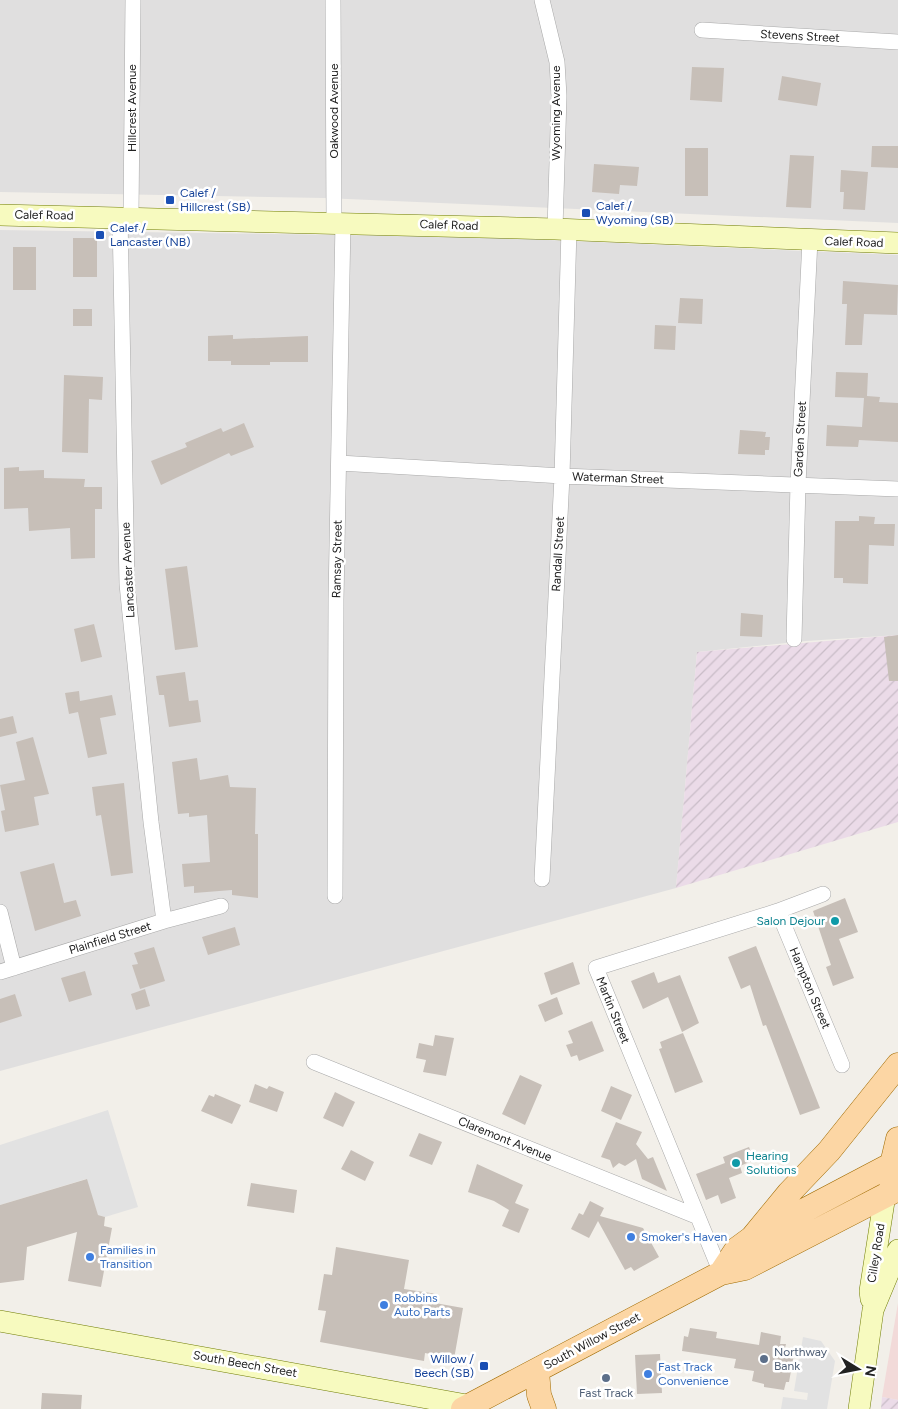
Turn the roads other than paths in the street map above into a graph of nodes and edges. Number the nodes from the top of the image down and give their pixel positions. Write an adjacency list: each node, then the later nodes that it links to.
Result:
1 (133, 0): 7 (street, Hillcrest Avenue)
2 (333, 0): 8 (street, Oakwood Avenue)
3 (542, 0): 9 (street, Wyoming Avenue)
4 (702, 30): 5 (street, Stevens Street)
5 (898, 42)
6 (0, 215): 7 (main road, Calef Road)
7 (126, 216): 8 (main road, Calef Road); 23 (street, Lancaster Avenue)
8 (338, 222): 9 (main road, Calef Road); 12 (street, Ramsay Street)
9 (562, 229): 10 (main road, Calef Road); 13 (street, Randall Street)
10 (810, 240): 11 (main road, Calef Road); 14 (street, Garden Street)
11 (898, 243)
12 (339, 462): 13 (street, Waterman Street); 19 (street, Ramsay Street)
13 (562, 476): 14 (street, Waterman Street); 17 (street, Randall Street)
14 (798, 484): 15 (street, Waterman Street); 16 (street, Garden Street)
15 (898, 488)
16 (794, 639)
17 (542, 879)
18 (823, 894): 21 (street, Martin Street)
19 (335, 896)
20 (221, 906): 23 (street, Plainfield Street)
21 (778, 911): 26 (street, Hampton Street); 31 (street, Martin Street)
22 (0, 912): 24 (street)
23 (164, 921): 24 (street, Plainfield Street)
24 (7, 970)
25 (314, 1062): 31 (street, Claremont Avenue)
26 (842, 1065)
27 (898, 1065): 32 (main road)
28 (898, 1139): 29 (main road)
29 (895, 1162): 30 (main road); 32 (main road, South Willow Street)
30 (891, 1192): 34 (main road, South Willow Street); 35 (main road, Cilley Road)
31 (696, 1216): 34 (street, Martin Street)
32 (752, 1238): 34 (main road, South Willow Street)
33 (898, 1250): 35 (main road, Cilley Road)
34 (721, 1273): 37 (main road, South Willow Street)
35 (873, 1310): 40 (main road, Cilley Road)
36 (0, 1321): 38 (main road, South Beech Street)
37 (537, 1371): 38 (main road, South Willow Street); 39 (main road)
38 (475, 1408)
39 (544, 1409)
40 (859, 1409)

